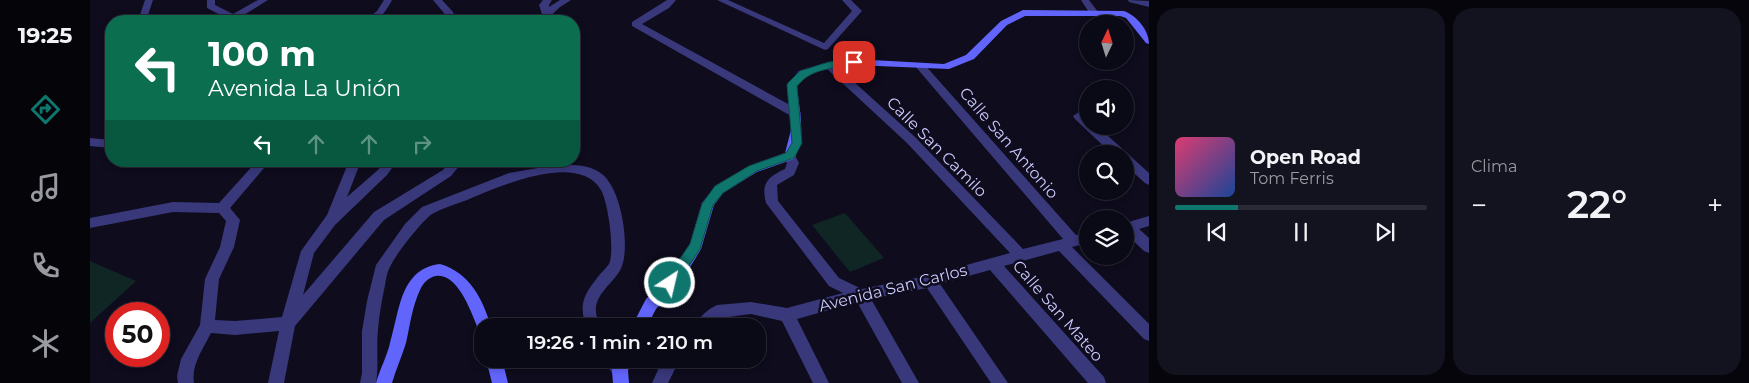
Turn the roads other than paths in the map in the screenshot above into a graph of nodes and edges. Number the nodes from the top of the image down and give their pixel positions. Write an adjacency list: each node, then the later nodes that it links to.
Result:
1 (149, 0): 16 (street)
2 (211, 0): 17 (street)
3 (264, 0): 18 (street)
4 (388, 0): 19 (street)
5 (437, 0): 20 (street)
6 (548, 0): 15 (street)
7 (567, 0): 15 (street)
8 (672, 0): 24 (street)
9 (721, 0): 10 (street)
10 (846, 0)
11 (1085, 0): 14 (street)
12 (1132, 0): 13 (street)
13 (1149, 4)
14 (1093, 12): 21 (main road); 23 (main road)
15 (547, 14)
16 (144, 15)
17 (224, 15)
18 (239, 15)
19 (378, 15)
20 (449, 15)
21 (1149, 41)
22 (829, 65): 23 (main road); 24 (main road); 44 (street, Calle San Camilo)
23 (920, 66): 42 (street, Calle San Antonio)
24 (795, 113): 29 (main road)
25 (1099, 135): 28 (street)
26 (90, 142): 27 (street)
27 (105, 143)
28 (1110, 145)
29 (790, 156): 47 (street); 51 (main road)
30 (1134, 166): 35 (street)
31 (259, 167): 36 (street)
32 (352, 167): 37 (street)
33 (387, 167): 37 (street)
34 (452, 167): 53 (street)
35 (1149, 180)
36 (222, 208): 39 (street); 54 (street)
37 (330, 221): 53 (street)
38 (1149, 221): 40 (street)
39 (90, 223)
40 (1134, 225)
41 (1134, 233): 43 (street)
42 (1074, 241): 44 (street, Avenida San Carlos); 55 (street, Calle San Antonio)
43 (1149, 247)
44 (1020, 255): 45 (street, Avenida San Carlos)
45 (992, 263): 46 (street, Avenida San Carlos); 67 (street, Calle San Mateo)
46 (930, 281): 47 (street, Avenida San Carlos); 66 (street)
47 (861, 295): 48 (street, Avenida San Carlos); 65 (street)
48 (787, 315): 52 (street, Avenida San Carlos); 64 (street)
49 (481, 318): 61 (main road)
50 (590, 318): 60 (street)
51 (643, 318)
52 (711, 318)
53 (288, 323): 54 (street); 59 (street)
54 (207, 326): 58 (street)
55 (1149, 334)
56 (496, 368): 62 (main road)
57 (666, 368): 63 (street)
58 (186, 383)
59 (276, 383)
60 (368, 383)
61 (384, 383)
62 (500, 383)
63 (660, 383)
64 (822, 383)
65 (912, 383)
66 (1000, 383)
67 (1098, 383)

